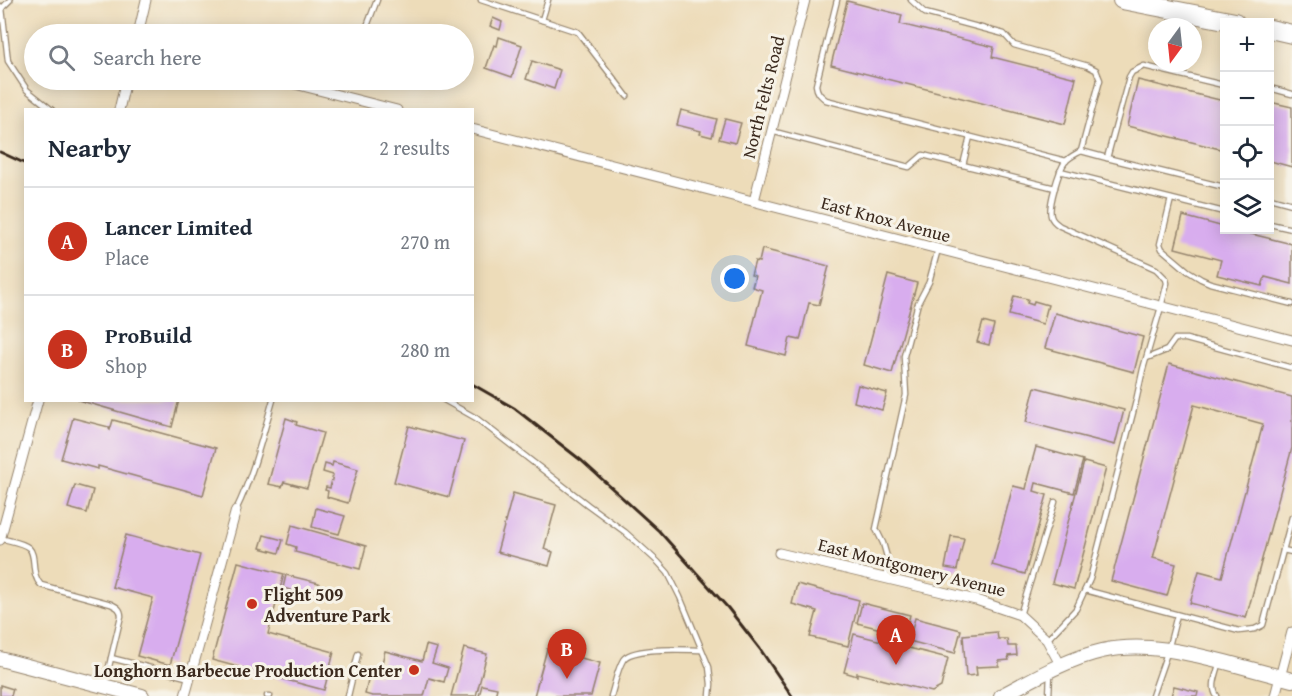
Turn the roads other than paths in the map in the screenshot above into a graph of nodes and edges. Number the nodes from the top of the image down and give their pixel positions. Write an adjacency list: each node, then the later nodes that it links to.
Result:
1 (10, 0): 10 (lane)
2 (145, 0): 13 (street)
3 (377, 0): 14 (lane)
4 (481, 0): 12 (lane)
5 (548, 0): 12 (lane)
6 (805, 0): 29 (street, North Felts Road)
7 (837, 0): 30 (lane)
8 (911, 0): 31 (lane)
9 (1122, 0): 11 (highway)
10 (1, 7): 17 (lane)
11 (1220, 19)
12 (542, 20): 24 (lane)
13 (140, 24)
14 (367, 24)
15 (1274, 30): 16 (highway)
16 (1292, 33)
17 (24, 85)
18 (1220, 85): 32 (lane)
19 (1274, 89): 23 (lane)
20 (27, 90): 25 (lane)
21 (124, 90): 26 (street)
22 (318, 90): 27 (street)
23 (1292, 94)
24 (627, 96)
25 (50, 108)
26 (119, 108)
27 (389, 108)
28 (474, 130): 40 (street, East Knox Avenue)
29 (771, 131): 34 (lane); 40 (street, North Felts Road)
30 (970, 137): 33 (lane); 34 (lane)
31 (1081, 151): 32 (lane); 33 (lane)
32 (1107, 158): 36 (lane)
33 (1066, 161): 35 (lane)
34 (963, 165): 37 (lane)
35 (1060, 171): 37 (lane); 38 (lane)
36 (1220, 186)
37 (1055, 188): 47 (lane)
38 (1171, 199): 42 (lane); 46 (lane)
39 (1274, 199): 41 (lane)
40 (754, 201): 45 (street, East Knox Avenue)
41 (1292, 204)
42 (1220, 211)
43 (1274, 225): 44 (lane)
44 (1292, 229)
45 (938, 249): 47 (street, East Knox Avenue); 61 (lane)
46 (1292, 304)
47 (1161, 307): 48 (street, East Knox Avenue); 49 (lane)
48 (1292, 340)
49 (1146, 358): 50 (lane); 62 (lane)
50 (1292, 368)
51 (37, 402): 57 (street)
52 (272, 402): 55 (lane)
53 (448, 402): 67 (lane)
54 (1055, 502): 63 (lane)
55 (236, 510): 74 (street)
56 (1292, 517): 58 (lane)
57 (0, 539): 70 (lane)
58 (1283, 550): 59 (lane); 64 (lane)
59 (1292, 552)
60 (778, 553): 61 (street, East Montgomery Avenue)
61 (886, 578): 63 (street, East Montgomery Avenue)
62 (1085, 590): 64 (lane); 66 (lane)
63 (1020, 615): 66 (street, East Montgomery Avenue)
64 (1178, 615): 68 (lane)
65 (1292, 632): 75 (street)
66 (1047, 640): 73 (street, East Montgomery Avenue)
67 (701, 650): 80 (lane); 81 (lane)
68 (1168, 650): 72 (main road); 73 (main road); 84 (lane)
69 (358, 654): 79 (lane)
70 (111, 658): 74 (lane); 76 (lane)
71 (0, 659): 76 (main road)
72 (1220, 661): 75 (main road); 85 (lane)
73 (1055, 669): 82 (main road); 83 (lane)
74 (190, 678): 78 (street)
75 (1286, 678): 86 (street)
76 (104, 686): 77 (main road)
77 (142, 696)
78 (185, 696)
79 (348, 696)
80 (611, 696)
81 (710, 696)
82 (1001, 696)
83 (1050, 696)
84 (1152, 696)
85 (1217, 696)
86 (1275, 696)

